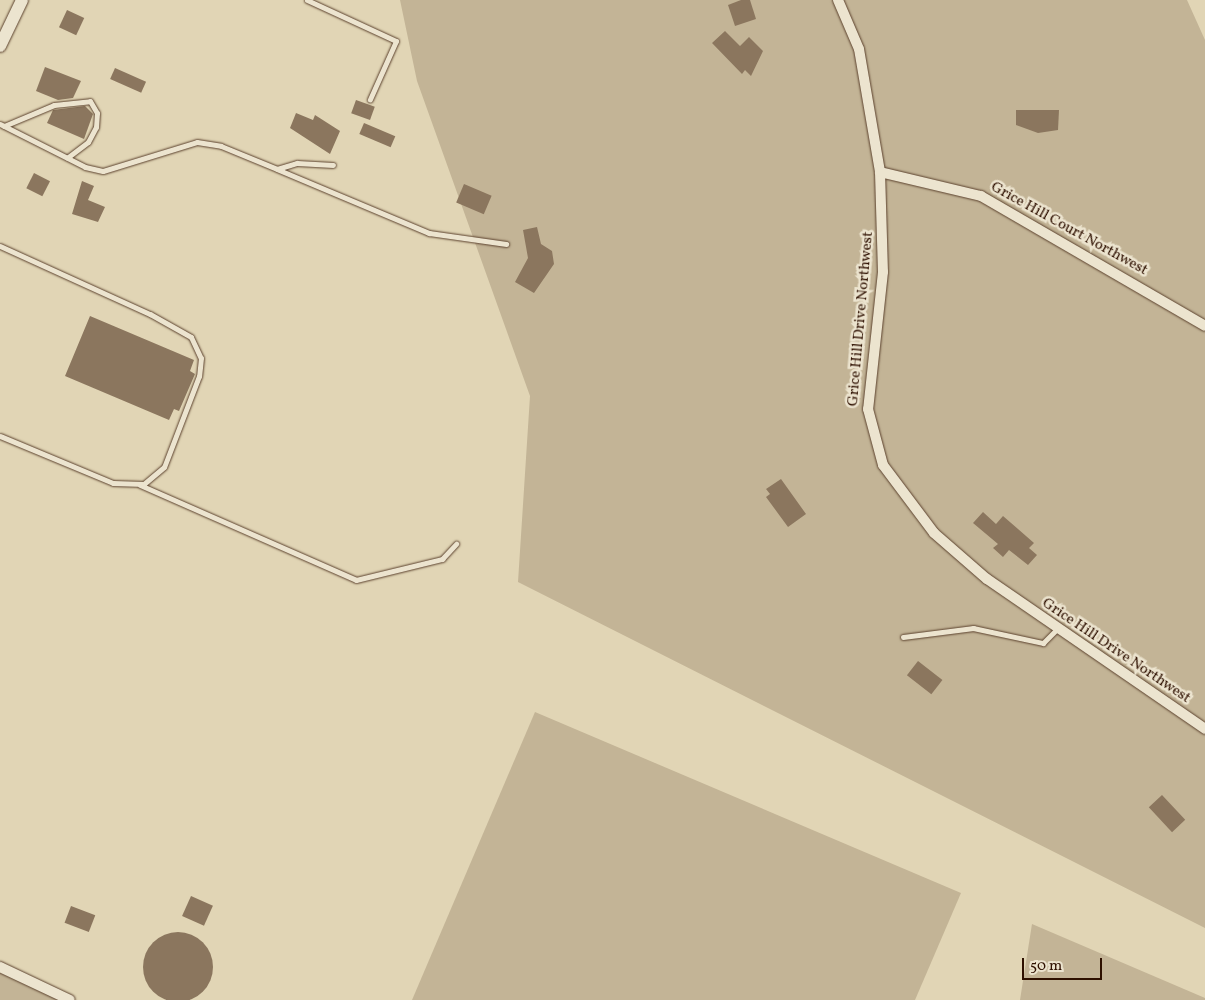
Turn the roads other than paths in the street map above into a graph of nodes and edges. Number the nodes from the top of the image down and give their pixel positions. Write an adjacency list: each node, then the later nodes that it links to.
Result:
1 (22, 0): 4 (street)
2 (307, 0): 5 (lane)
3 (838, 0): 10 (street, Grice Hill Drive Northwest)
4 (0, 46)
5 (370, 99)
6 (2, 125): 7 (lane); 7 (lane)
7 (66, 158): 9 (lane)
8 (333, 165): 9 (lane)
9 (276, 169): 11 (lane)
10 (880, 172): 13 (street, Grice Hill Court Northwest); 17 (street, Grice Hill Drive Northwest)
11 (506, 244)
12 (0, 246): 15 (lane)
13 (1205, 326)
14 (0, 436): 15 (lane)
15 (139, 485): 16 (lane)
16 (456, 544)
17 (1056, 630): 18 (lane); 19 (street, Grice Hill Drive Northwest)
18 (903, 637)
19 (1205, 729)
20 (0, 967): 21 (street)
21 (70, 1000)

